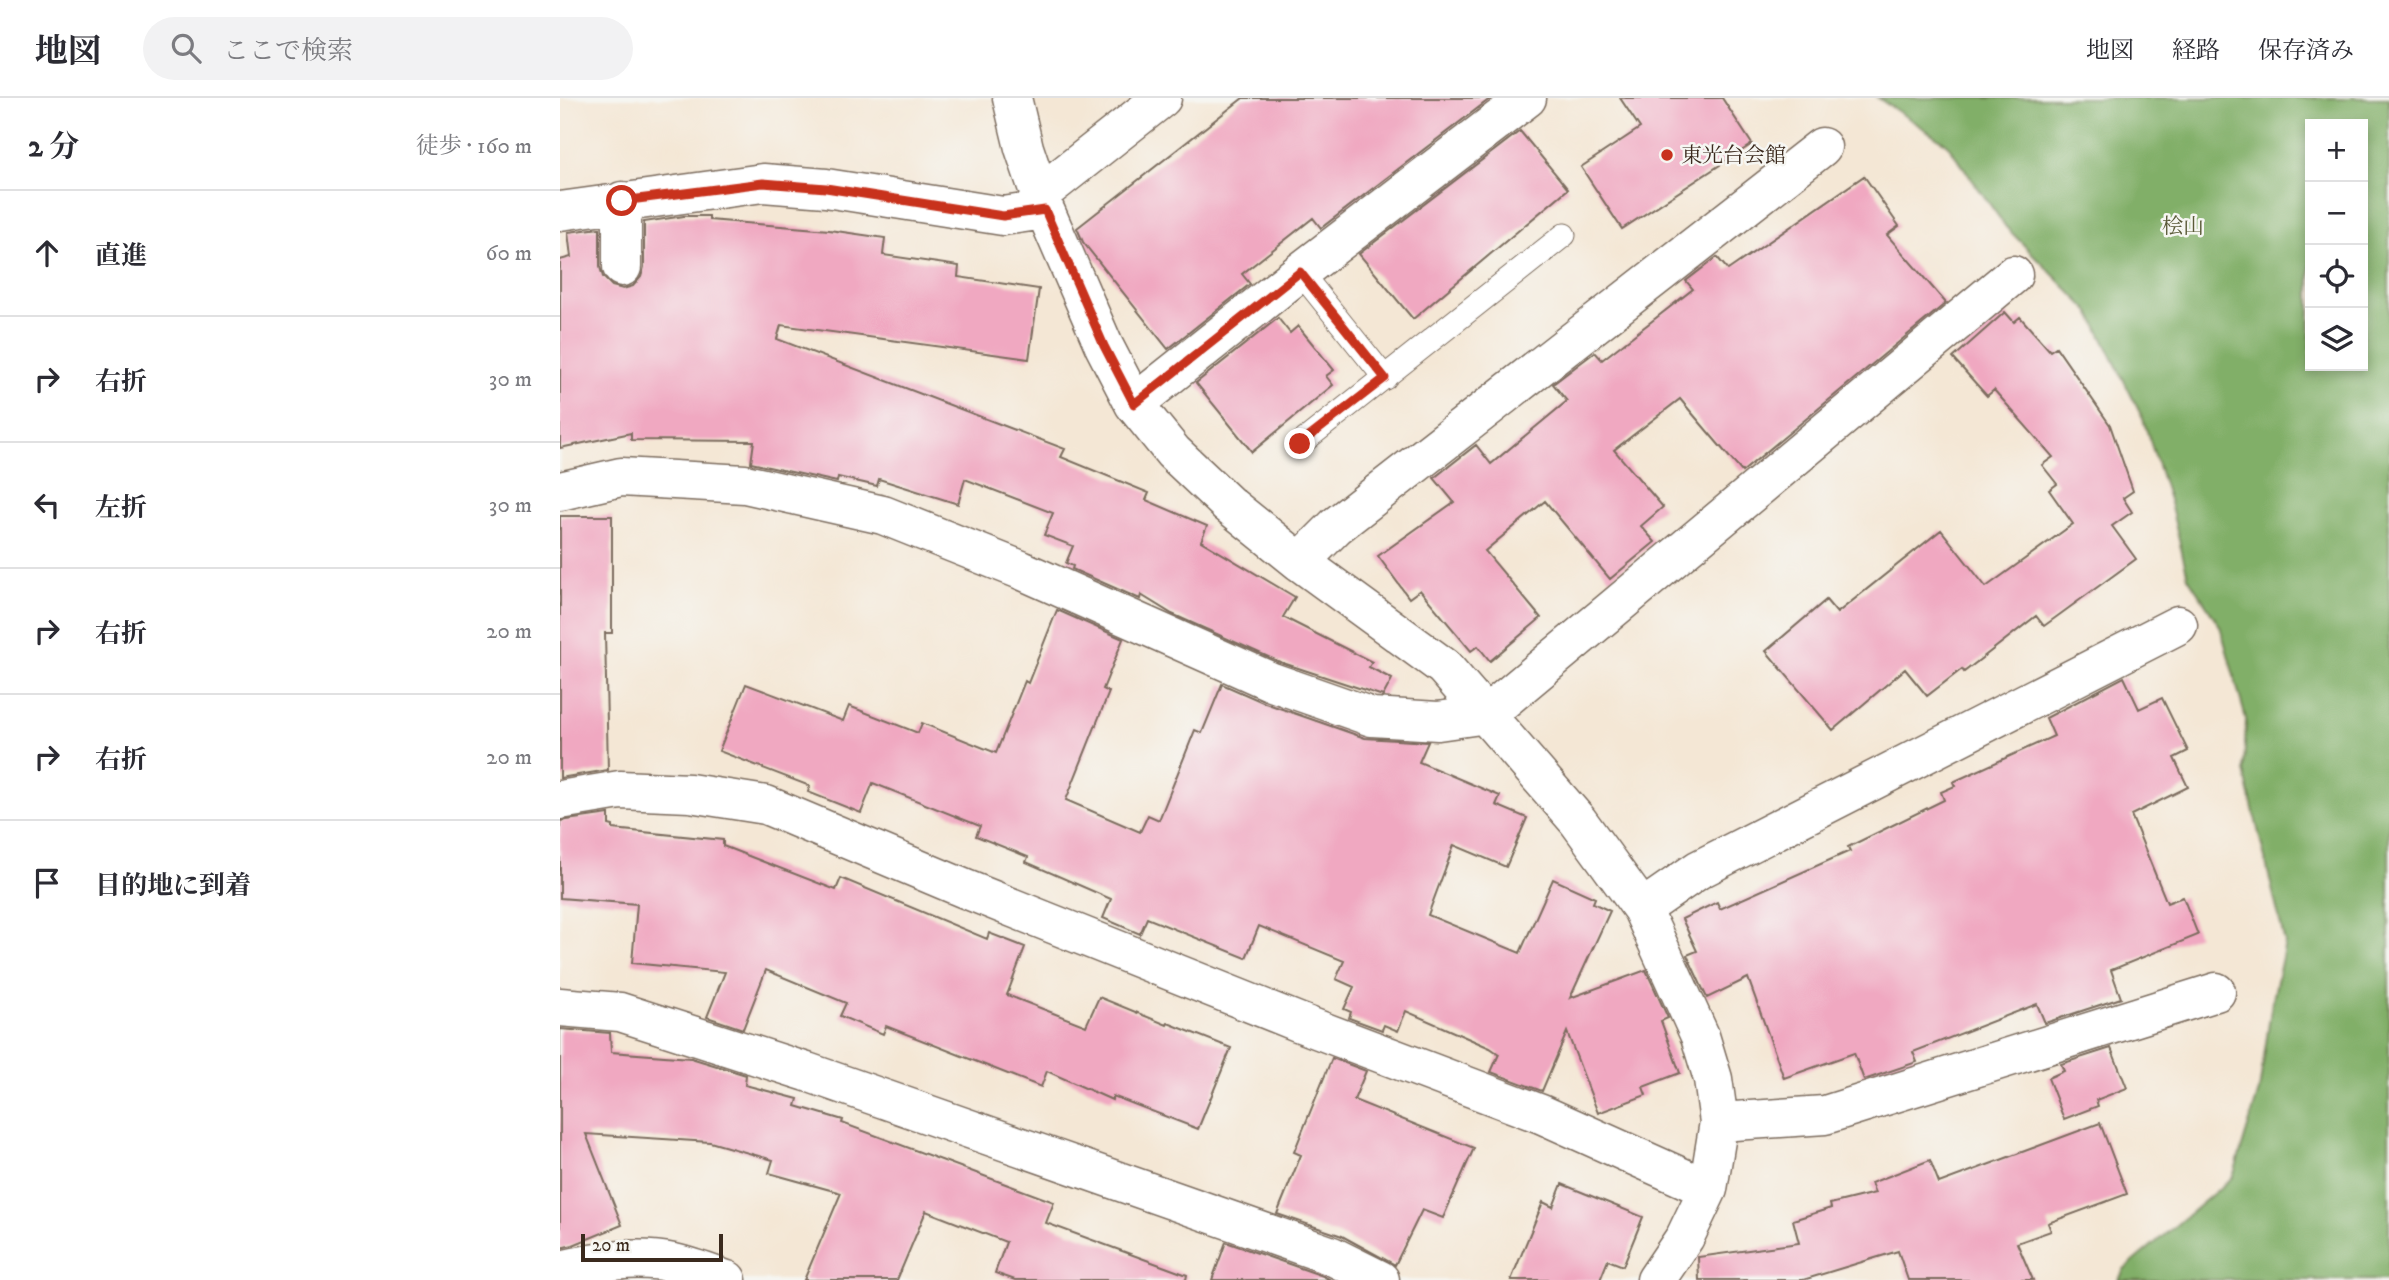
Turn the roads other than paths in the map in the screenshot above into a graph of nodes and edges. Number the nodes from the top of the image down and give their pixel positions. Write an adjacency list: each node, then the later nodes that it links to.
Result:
1 (1012, 98): 6 (street)
2 (1162, 98): 6 (street)
3 (1527, 98): 10 (street)
4 (1822, 147): 16 (street)
5 (622, 201): 6 (street); 7 (street); 9 (street)
6 (1042, 203): 13 (street)
7 (560, 211)
8 (1564, 235): 12 (lane)
9 (622, 267)
10 (1300, 272): 12 (lane); 13 (street)
11 (2013, 275): 18 (street)
12 (1385, 378): 14 (lane)
13 (1134, 404): 16 (street)
14 (1300, 444)
15 (560, 491): 18 (street)
16 (1300, 562): 18 (street)
17 (2178, 625): 20 (street)
18 (1487, 714): 20 (street)
19 (560, 800): 24 (street)
20 (1642, 909): 23 (street)
21 (2216, 992): 23 (street)
22 (560, 1007): 27 (street)
23 (1719, 1122): 24 (street)
24 (1709, 1189): 28 (street)
25 (560, 1270): 26 (street)
26 (727, 1280)
27 (1380, 1280)
28 (1656, 1280)

